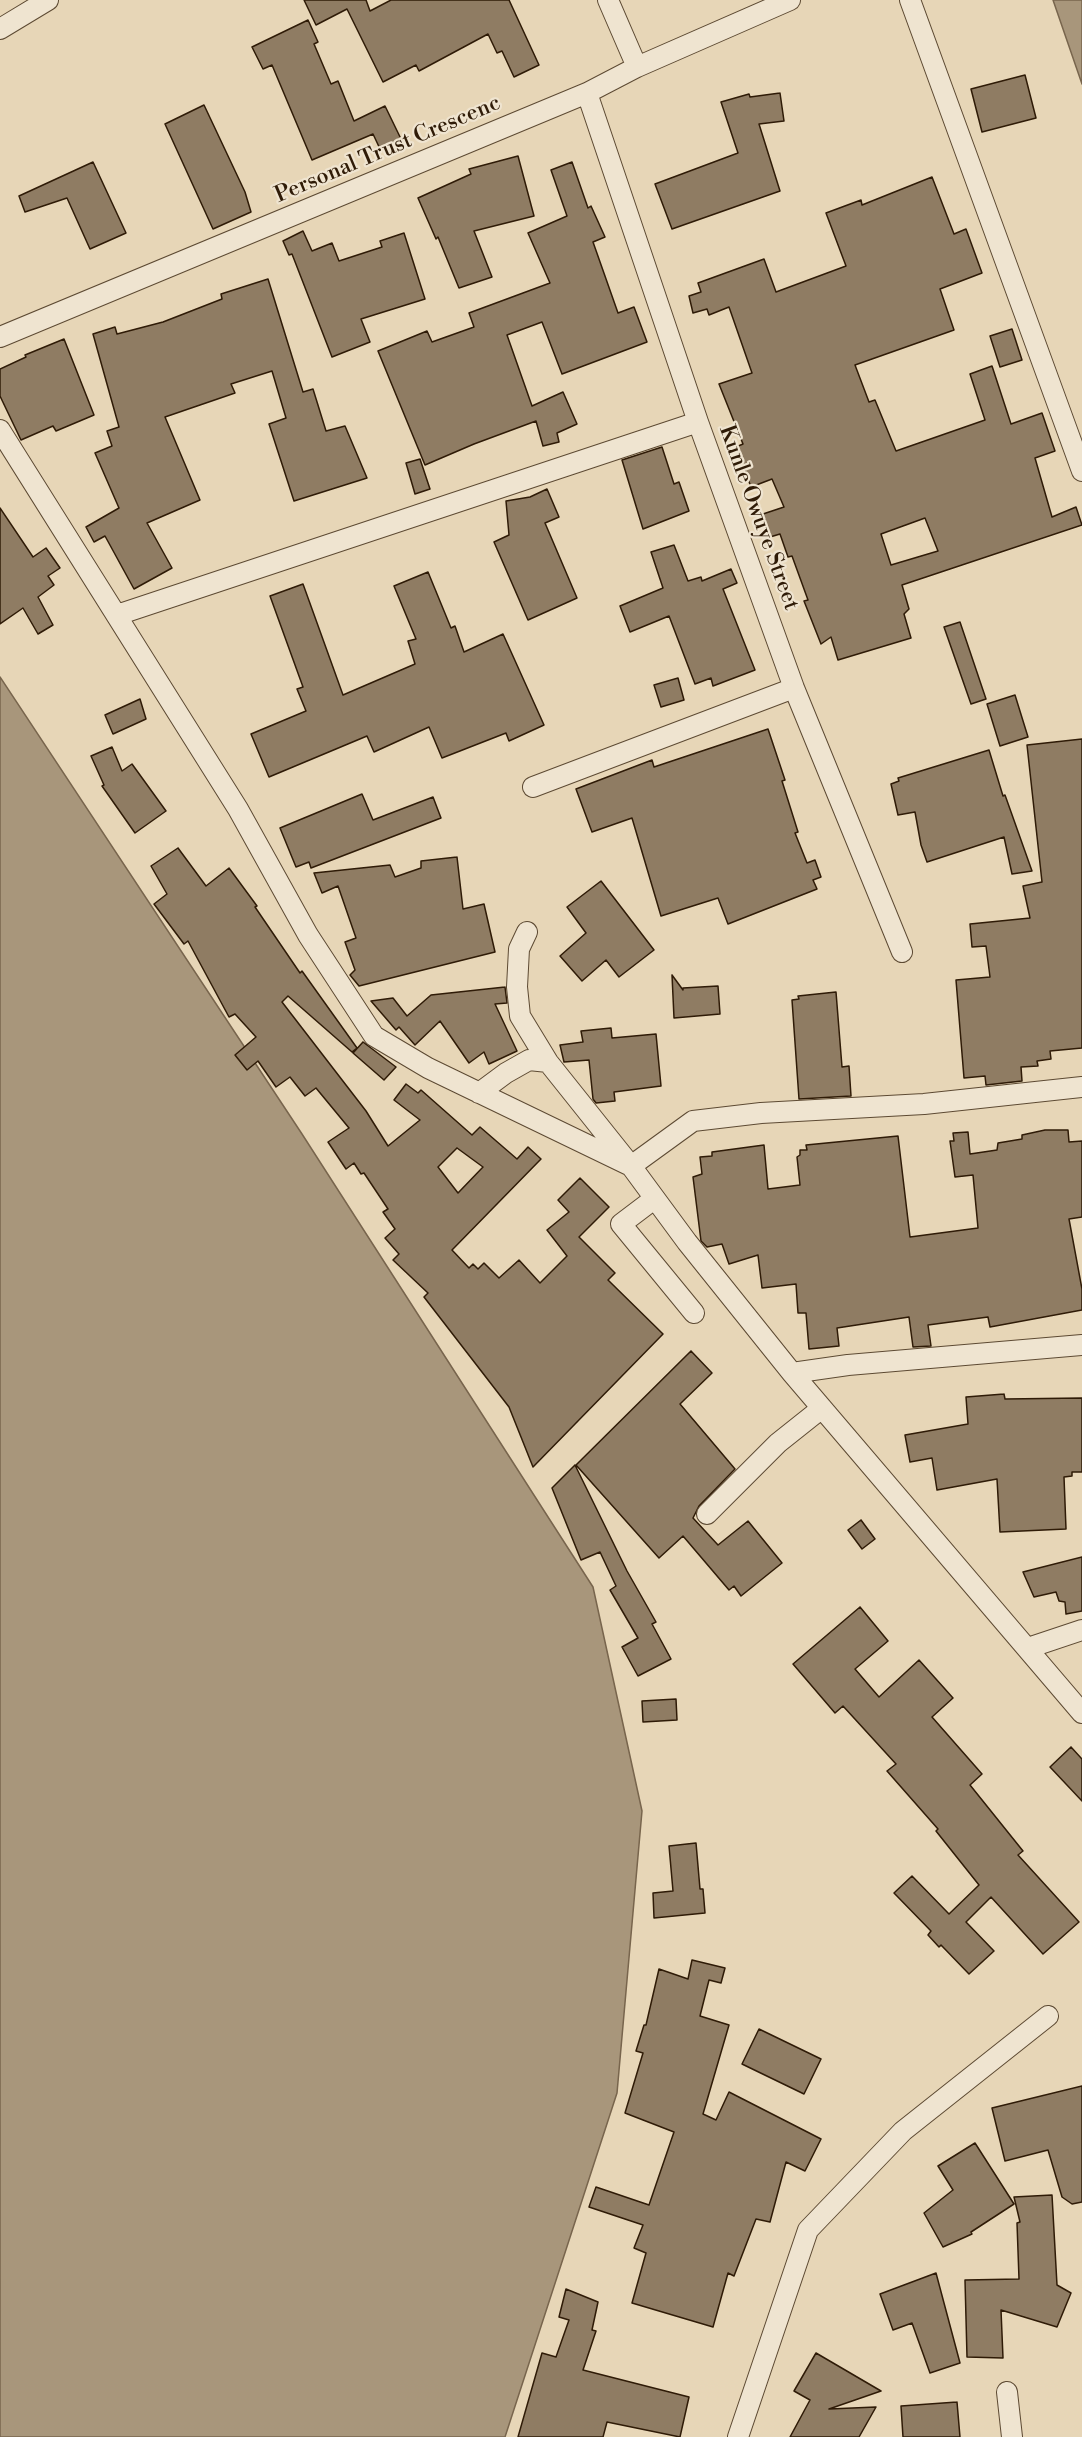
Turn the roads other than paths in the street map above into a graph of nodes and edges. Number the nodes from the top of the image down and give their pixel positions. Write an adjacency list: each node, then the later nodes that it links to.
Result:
1 (48, 0): 5 (street)
2 (608, 0): 6 (street)
3 (790, 0): 6 (street, Personal Trust Crescenc)
4 (910, 0): 11 (street)
5 (0, 29)
6 (637, 67): 7 (street, Personal Trust Crescenc)
7 (587, 93): 8 (street, Personal Trust Crescenc); 9 (street, Kunle Owuye Street)
8 (0, 337)
9 (698, 422): 12 (street); 13 (street, Kunle Owuye Street)
10 (0, 430): 12 (street)
11 (1082, 471)
12 (117, 615): 19 (street)
13 (794, 688): 14 (street); 16 (street, Kunle Owuye Street)
14 (533, 788)
15 (527, 932): 17 (street)
16 (902, 952)
17 (548, 1062): 19 (street); 20 (street)
18 (1082, 1087): 20 (street)
19 (479, 1093): 20 (street)
20 (631, 1166): 21 (street)
21 (654, 1199): 22 (street); 24 (street)
22 (694, 1314)
23 (1082, 1345): 24 (street)
24 (792, 1373): 25 (street)
25 (822, 1408): 26 (street); 28 (street)
26 (706, 1514)
27 (1082, 1630): 28 (street)
28 (1028, 1648): 29 (street)
29 (1082, 1713)
30 (1048, 2016): 32 (street)
31 (1007, 2392): 33 (street)
32 (738, 2437)
33 (1012, 2437)

